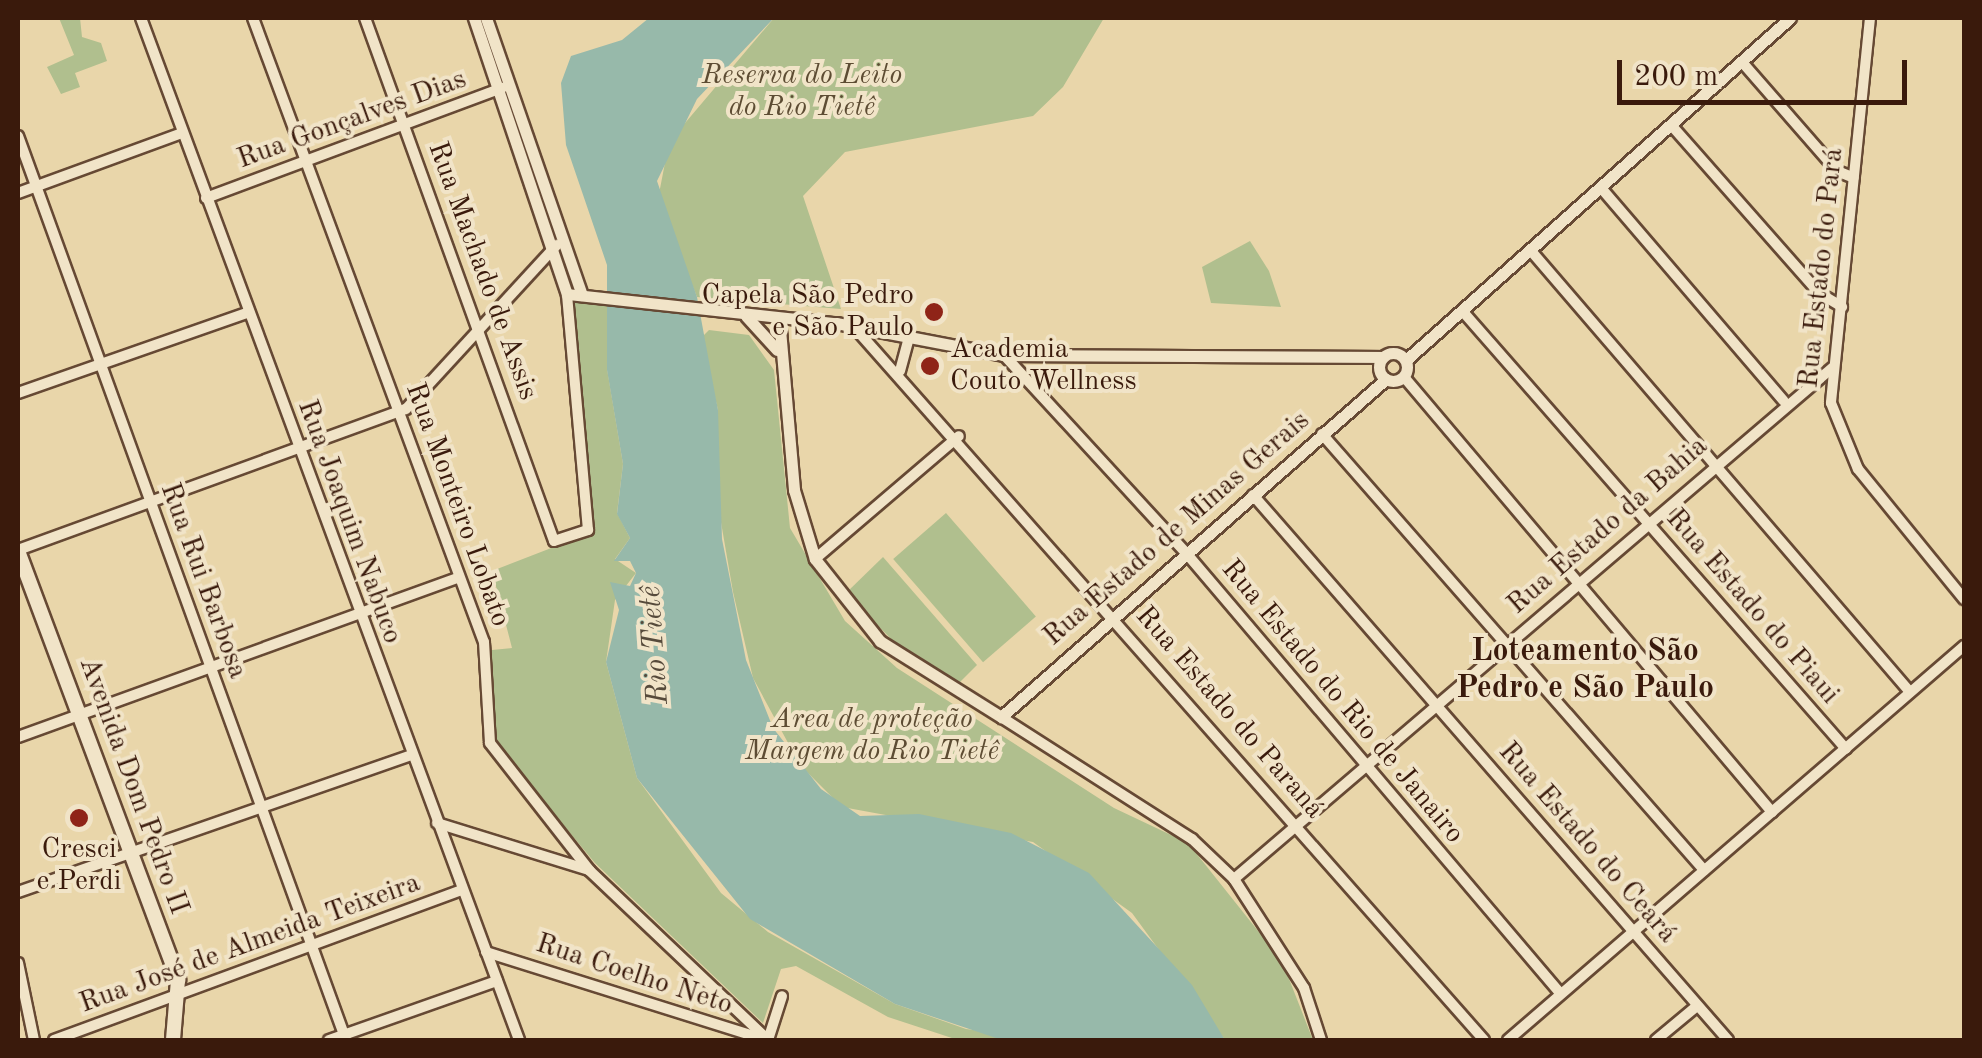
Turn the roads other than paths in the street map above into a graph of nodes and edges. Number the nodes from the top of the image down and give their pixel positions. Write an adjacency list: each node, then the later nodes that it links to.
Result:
1 (141, 18): 12 (street, Rua Joaquim Nabuco)
2 (253, 18): 14 (street, Rua Monteiro Lobato)
3 (365, 18): 10 (street, Rua Machado de Assis)
4 (474, 18): 9 (street)
5 (486, 18): 9 (street)
6 (1790, 18): 8 (street)
7 (1870, 18): 15 (street, Rua Estado do Pará)
8 (1742, 62): 11 (street); 15 (street)
9 (507, 86): 10 (street, Rua Gonçalves Dias); 20 (street); 23 (street)
10 (405, 126): 14 (street, Rua Gonçalves Dias); 30 (street, Rua Machado de Assis)
11 (1672, 126): 17 (street); 24 (street)
12 (182, 133): 16 (street); 19 (street, Rua Joaquim Nabuco)
13 (18, 136): 16 (street, Rua Rui Barbosa)
14 (308, 161): 19 (street, Rua Gonçalves Dias); 45 (street, Rua Monteiro Lobato)
15 (1854, 178): 24 (street, Rua Estado do Pará)
16 (36, 186): 18 (street); 38 (street, Rua Rui Barbosa)
17 (1602, 189): 21 (street); 44 (street)
18 (18, 193)
19 (206, 198): 26 (street, Rua Joaquim Nabuco)
20 (556, 244): 22 (street); 30 (street)
21 (1532, 252): 28 (street); 49 (street)
22 (567, 294): 23 (street); 25 (street)
23 (582, 295): 25 (street); 27 (street)
24 (1842, 307): 39 (street, Rua Estado do Pará)
25 (574, 310): 30 (street, Rua Machado de Assis)
26 (248, 313): 38 (street); 48 (street, Rua Joaquim Nabuco)
27 (743, 313): 29 (street); 32 (street)
28 (1465, 314): 36 (street); 52 (street, Rua Estado do Piaui)
29 (775, 317): 31 (street); 32 (street); 37 (street)
30 (479, 328): 45 (street)
31 (855, 328): 33 (street); 40 (street, Rua Estado do Paraná)
32 (766, 333): 37 (street)
33 (909, 338): 34 (street); 40 (street)
34 (1004, 355): 35 (street); 54 (street, Rua Estado do Rio de Janairo)
35 (1383, 357): 36 (street); 42 (street)
36 (1406, 360): 41 (street)
37 (783, 362): 55 (street)
38 (101, 364): 43 (street); 51 (street, Rua Rui Barbosa)
39 (1832, 368): 44 (street, Rua Estado da Bahia); 58 (street, Rua Estado do Pará)
40 (900, 371): 47 (street, Rua Estado do Paraná)
41 (1404, 376): 42 (street); 57 (street)
42 (1386, 379): 46 (street, Rua Estado de Minas Gerais)
43 (18, 393)
44 (1784, 401): 49 (street, Rua Estado da Bahia)
45 (398, 413): 48 (street); 56 (street, Rua Monteiro Lobato)
46 (1322, 434): 50 (street, Rua Estado de Minas Gerais); 61 (street)
47 (959, 436): 55 (street); 60 (street, Rua Estado do Paraná)
48 (299, 449): 51 (street); 59 (street, Rua Joaquim Nabuco)
49 (1718, 460): 52 (street, Rua Estado da Bahia); 64 (street)
50 (1253, 495): 54 (street, Rua Estado de Minas Gerais); 65 (street, Rua Estado do Ceará)
51 (150, 503): 53 (street); 63 (street, Rua Rui Barbosa)
52 (1648, 522): 57 (street, Rua Estado da Bahia); 69 (street, Rua Estado do Piaui)
53 (18, 551): 66 (main road, Avenida Dom Pedro II)
54 (1186, 554): 60 (street, Rua Estado de Minas Gerais); 71 (street, Rua Estado do Rio de Janairo)
55 (814, 559): 67 (street)
56 (458, 577): 59 (street); 77 (street, Rua Monteiro Lobato)
57 (1578, 582): 61 (street, Rua Estado da Bahia); 73 (street)
58 (1964, 599)
59 (358, 612): 63 (street); 70 (street, Rua Joaquim Nabuco)
60 (1116, 617): 67 (street, Rua Estado de Minas Gerais); 75 (street, Rua Estado do Paraná)
61 (1506, 645): 65 (street, Rua Estado da Bahia); 78 (street)
62 (1964, 646): 64 (street)
63 (210, 665): 66 (street); 72 (street, Rua Rui Barbosa)
64 (1910, 692): 69 (street)
65 (1440, 706): 71 (street, Rua Estado da Bahia); 82 (street, Rua Estado do Ceará)
66 (80, 714): 68 (street); 76 (main road, Avenida Dom Pedro II)
67 (1001, 717): 79 (street)
68 (18, 736)
69 (1846, 749): 73 (street)
70 (412, 755): 72 (street); 74 (street, Rua Joaquim Nabuco)
71 (1366, 766): 75 (street, Rua Estado da Bahia); 87 (street, Rua Estado do Rio de Janairo)
72 (260, 806): 76 (street); 83 (street, Rua Rui Barbosa)
73 (1772, 812): 78 (street)
74 (437, 822): 77 (street); 80 (street, Rua Joaquim Nabuco)
75 (1297, 826): 79 (street, Rua Estado da Bahia); 99 (street, Rua Estado do Paraná)
76 (130, 850): 81 (street); 88 (main road, Avenida Dom Pedro II)
77 (590, 870): 97 (street, Rua Monteiro Lobato)
78 (1704, 870): 82 (street)
79 (1234, 879): 98 (street)
80 (462, 890): 83 (street, Rua José de Almeida Teixeira); 84 (street, Rua Joaquim Nabuco)
81 (18, 892)
82 (1635, 931): 87 (street); 90 (street, Rua Estado do Ceará)
83 (312, 946): 88 (street, Rua José de Almeida Teixeira); 91 (street, Rua Rui Barbosa)
84 (486, 952): 86 (street, Rua Joaquim Nabuco); 97 (street, Rua Coelho Neto)
85 (18, 963): 92 (street)
86 (497, 980): 91 (street); 96 (street, Rua Joaquim Nabuco)
87 (1562, 994): 100 (street)
88 (182, 995): 93 (street, Rua José de Almeida Teixeira); 94 (main road)
89 (782, 996): 97 (street)
90 (1697, 1006): 101 (street); 102 (street, Rua Estado do Ceará)
91 (345, 1038): 95 (street)
92 (34, 1040)
93 (54, 1040)
94 (173, 1040)
95 (330, 1040)
96 (520, 1040)
97 (768, 1040)
98 (1321, 1040)
99 (1484, 1040)
100 (1508, 1040)
101 (1656, 1040)
102 (1728, 1040)

